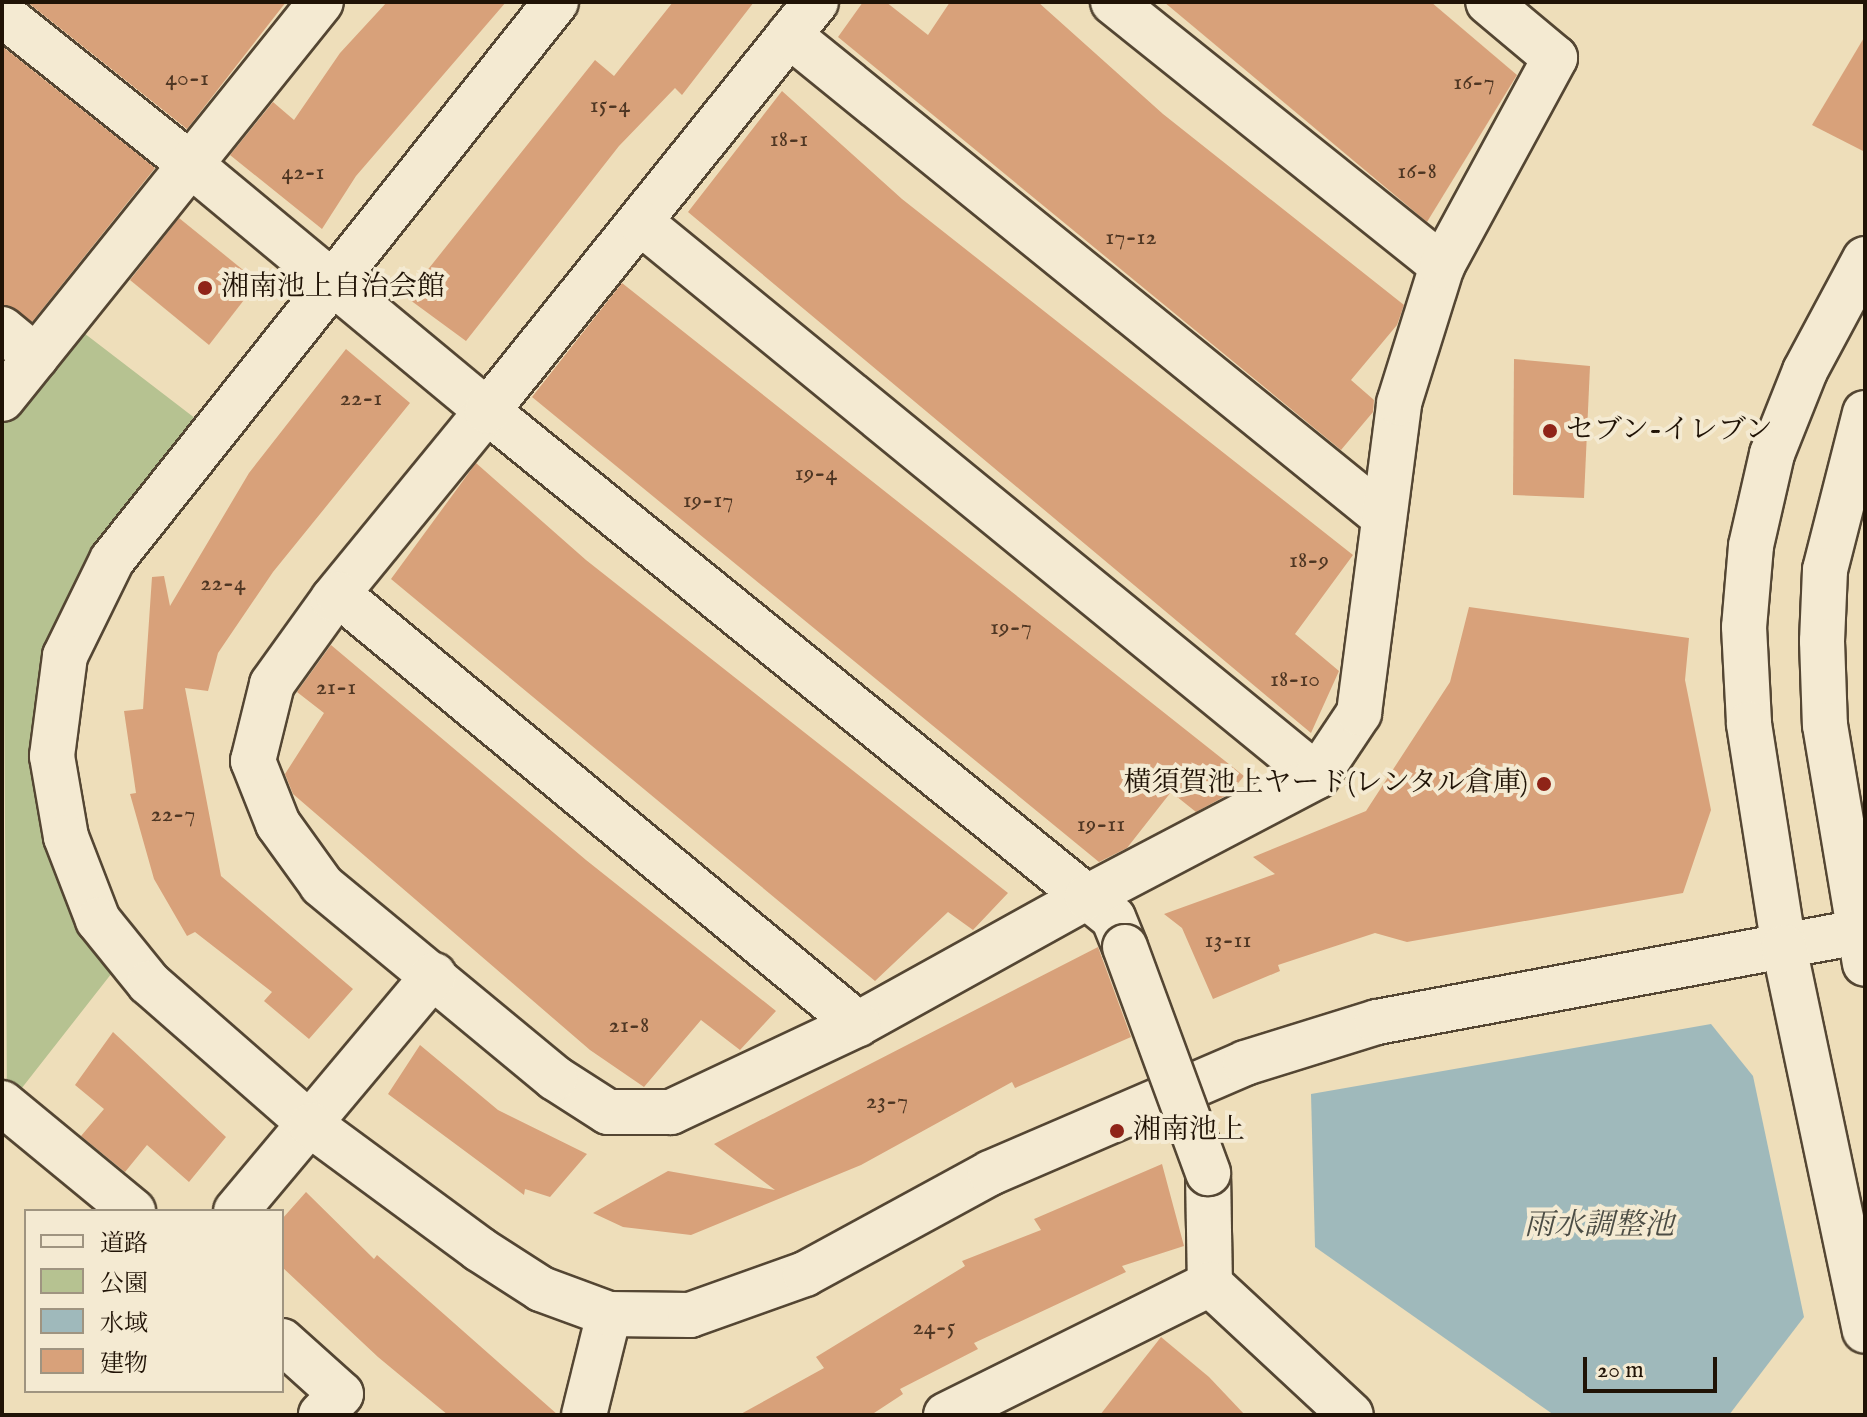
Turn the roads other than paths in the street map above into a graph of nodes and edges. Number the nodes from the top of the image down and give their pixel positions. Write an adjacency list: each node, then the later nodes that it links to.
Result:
1 (321, 2): 8 (street)
2 (556, 2): 12 (street)
3 (816, 2): 7 (street)
4 (1113, 2): 11 (street)
5 (1488, 2): 11 (street)
6 (2, 14): 8 (street)
7 (789, 35): 9 (street); 18 (street)
8 (191, 165): 12 (street); 14 (street)
9 (640, 222): 16 (street); 20 (street)
10 (1865, 259): 22 (street)
11 (1442, 266): 18 (street)
12 (331, 282): 16 (street); 27 (street)
13 (2, 329): 14 (street)
14 (36, 357): 15 (street)
15 (2, 399)
16 (487, 411): 19 (street); 21 (street)
17 (1865, 413): 23 (street)
18 (1380, 514): 20 (street)
19 (338, 594): 24 (street); 25 (street)
20 (1317, 776): 21 (street)
21 (1087, 897): 25 (street); 30 (street, bridge)
22 (1784, 947): 23 (street); 31 (street); 32 (street)
23 (1862, 948)
24 (434, 975): 25 (street); 27 (street)
25 (858, 1024)
26 (2, 1103): 28 (street)
27 (311, 1125): 29 (street); 31 (street)
28 (131, 1209)
29 (238, 1209)
30 (1210, 1284): 36 (street); 37 (street)
31 (609, 1314): 35 (street)
32 (1865, 1331)
33 (284, 1343): 34 (street)
34 (321, 1415)
35 (584, 1415)
36 (946, 1415)
37 (1351, 1415)

